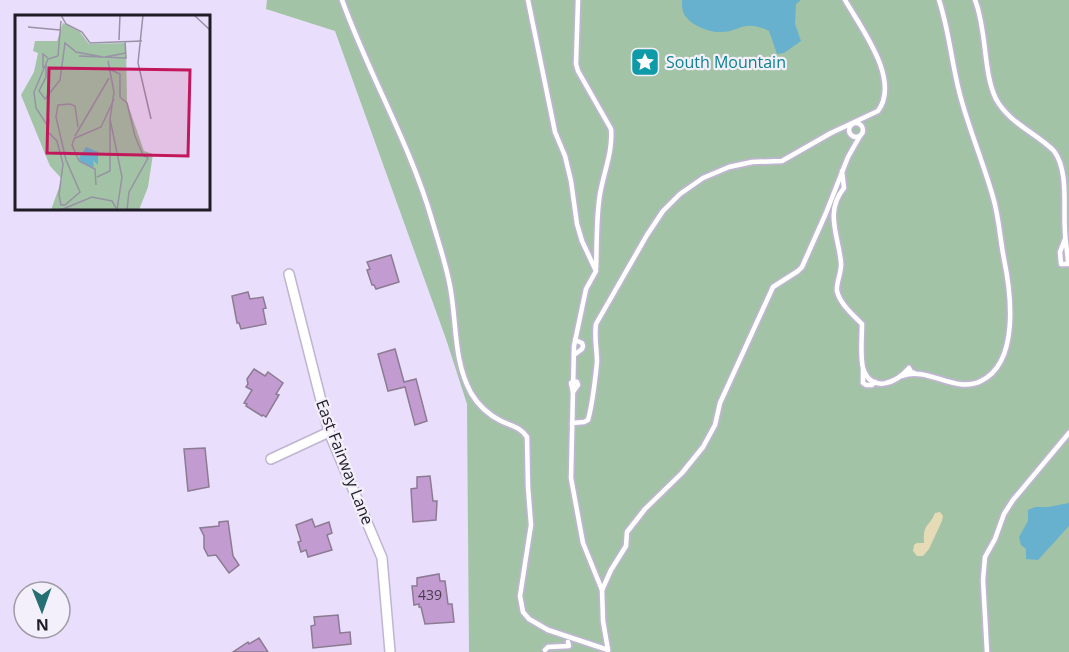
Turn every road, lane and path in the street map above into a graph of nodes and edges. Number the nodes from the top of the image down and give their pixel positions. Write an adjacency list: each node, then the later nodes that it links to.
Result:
1 (342, 0): 30 (lane)
2 (528, 0): 20 (lane)
3 (578, 0): 19 (lane)
4 (844, 0): 7 (lane)
5 (939, 0): 12 (lane)
6 (975, 0): 14 (lane)
7 (866, 117): 8 (lane); 9 (lane)
8 (848, 128): 9 (lane); 10 (lane); 25 (lane)
9 (864, 128): 10 (lane)
10 (856, 138): 11 (lane)
11 (842, 172): 12 (lane); 13 (lane)
12 (842, 180): 13 (lane)
13 (835, 191): 29 (lane)
14 (1064, 205): 15 (lane); 17 (lane)
15 (1069, 209)
16 (1069, 222): 17 (lane)
17 (1065, 230): 18 (lane)
18 (1065, 239): 18 (lane)
19 (597, 248): 20 (lane); 21 (lane)
20 (586, 249): 21 (lane)
21 (596, 271): 23 (lane)
22 (289, 274): 26 (street, East Fairway Lane)
23 (575, 340): 24 (lane); 24 (lane)
24 (574, 355): 25 (lane)
25 (572, 423): 29 (lane)
26 (329, 432): 28 (street); 35 (street, East Fairway Lane)
27 (1069, 433): 36 (lane)
28 (271, 459)
29 (602, 590): 34 (lane)
30 (562, 634): 31 (lane); 32 (lane)
31 (575, 638): 32 (lane); 34 (lane)
32 (568, 642): 33 (lane)
33 (544, 650)
34 (609, 651)
35 (390, 652)
36 (987, 652)

